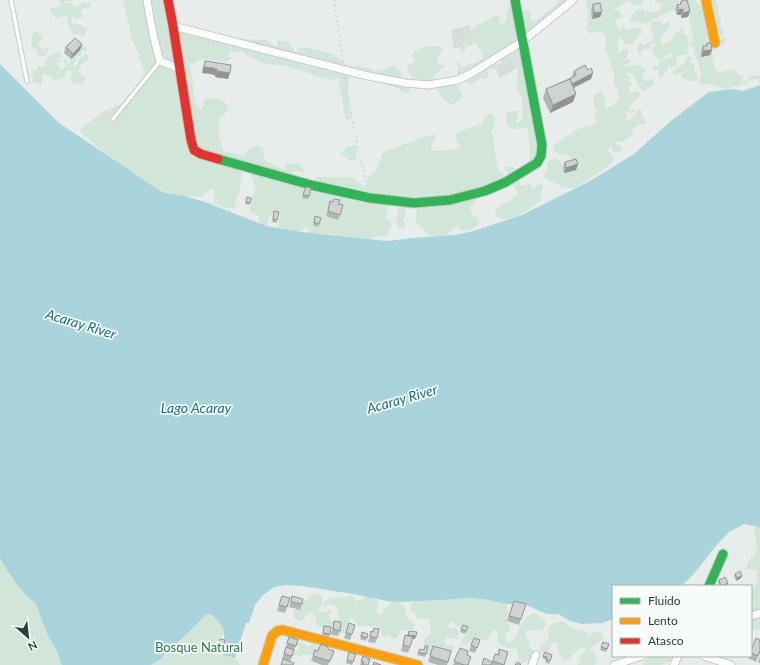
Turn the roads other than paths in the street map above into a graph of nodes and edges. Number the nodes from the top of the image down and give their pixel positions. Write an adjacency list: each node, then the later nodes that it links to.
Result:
1 (11, 0): 12 (lane)
2 (147, 0): 10 (street)
3 (168, 0): 7 (street)
4 (516, 0): 8 (street)
5 (573, 0): 8 (street)
6 (706, 0): 9 (street)
7 (173, 26): 8 (street); 11 (street)
8 (523, 41): 11 (street)
9 (715, 43)
10 (160, 61): 11 (street); 13 (lane)
11 (180, 69)
12 (27, 81)
13 (113, 119)
14 (723, 554): 15 (street)
15 (709, 585)
16 (536, 655): 22 (street)
17 (639, 657): 23 (street)
18 (707, 657): 24 (street)
19 (389, 661): 20 (street); 21 (street)
20 (263, 665)
21 (418, 665)
22 (532, 665)
23 (614, 665)
24 (731, 665)

